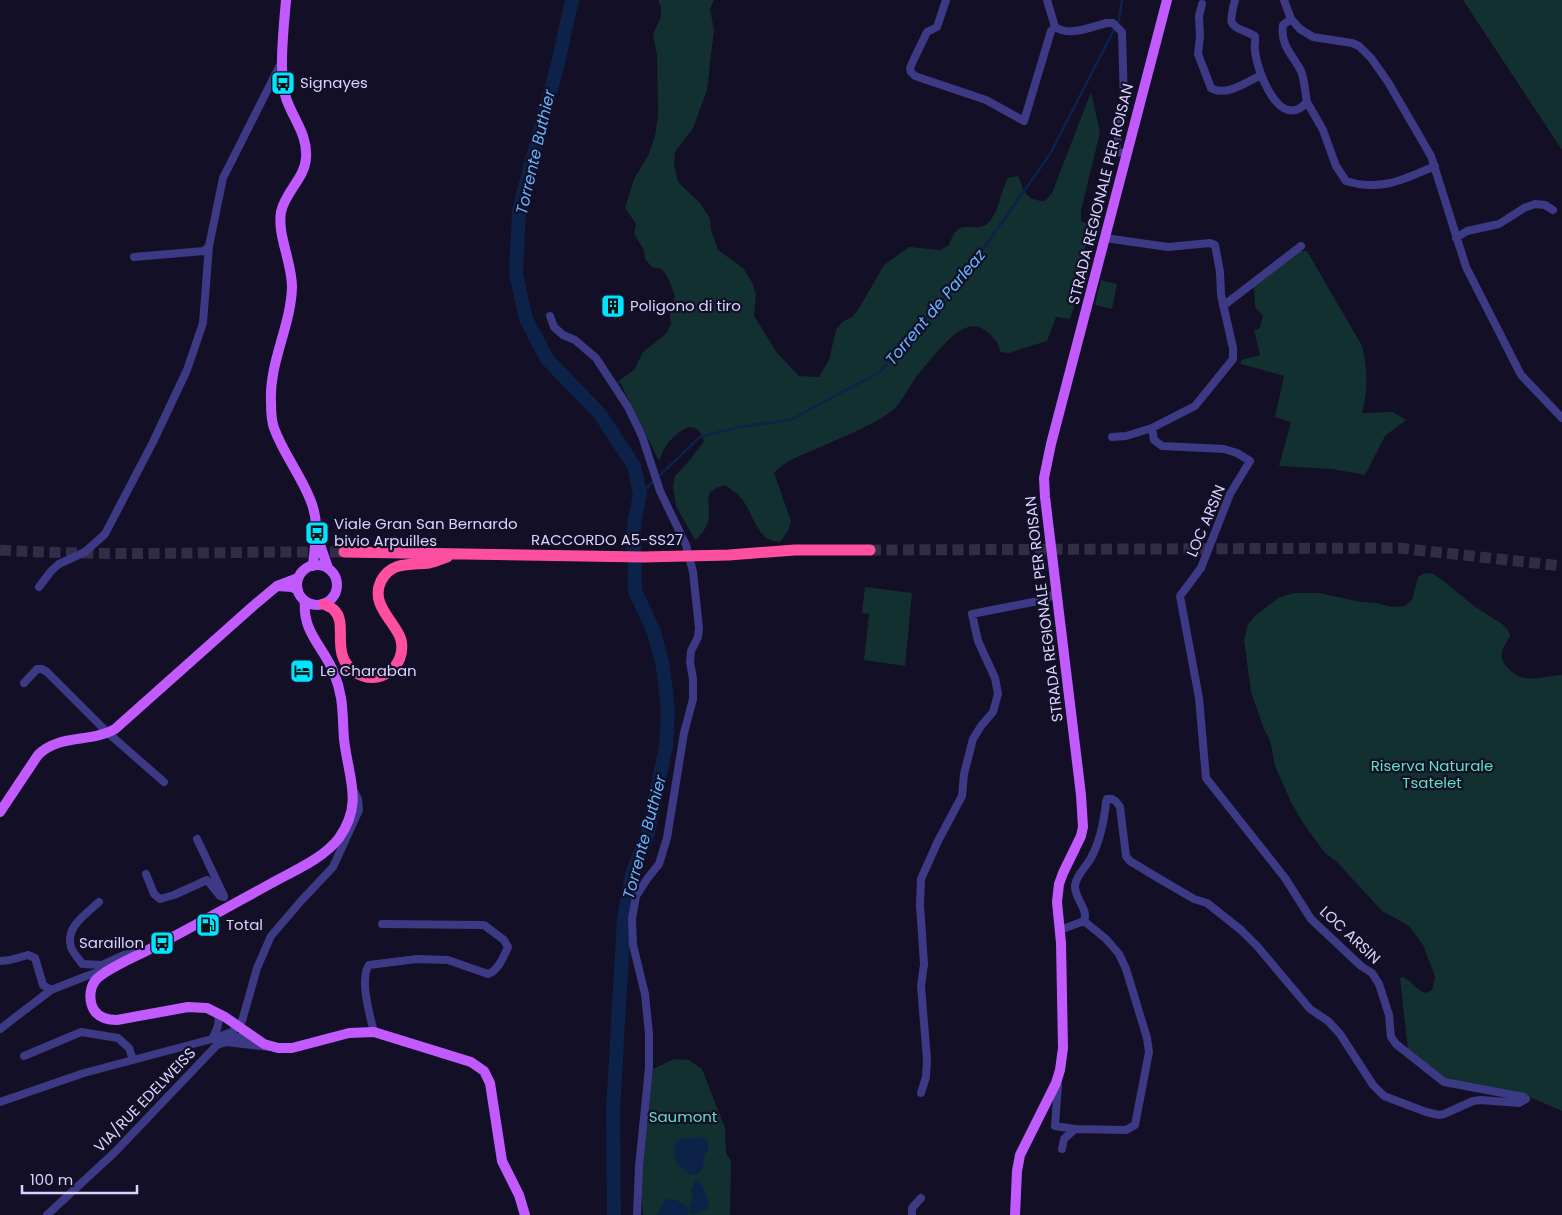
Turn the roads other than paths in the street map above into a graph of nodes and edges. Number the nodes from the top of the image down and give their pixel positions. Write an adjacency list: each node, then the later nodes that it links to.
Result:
1 (286, 0): 10 (main road)
2 (946, 0): 9 (street)
3 (1047, 0): 9 (street)
4 (1167, 0): 13 (main road, STRADA REGIONALE PER ROISAN)
5 (1235, 0): 11 (street)
6 (1284, 0): 8 (street)
7 (1202, 4): 11 (street)
8 (1292, 18): 12 (street); 14 (street)
9 (1055, 27): 13 (street)
10 (283, 59): 18 (street); 26 (main road)
11 (1261, 74): 12 (street)
12 (1307, 102): 14 (street)
13 (1126, 154): 16 (main road, STRADA REGIONALE PER ROISAN)
14 (1436, 169): 17 (street)
15 (1553, 210): 17 (street)
16 (1105, 238): 21 (street); 36 (main road, STRADA REGIONALE PER ROISAN)
17 (1456, 238): 23 (street)
18 (209, 246): 20 (street); 34 (street)
19 (1301, 246): 21 (street)
20 (134, 257)
21 (1223, 306): 24 (street)
22 (550, 316): 73 (street)
23 (1562, 418)
24 (1152, 428): 25 (street); 49 (street, LOC ARSIN)
25 (1112, 437)
26 (317, 536): 30 (main road); 31 (main road)
27 (870, 550): 29 (highway, RACCORDO A5-SS27)
28 (344, 552): 29 (highway, RACCORDO A5-SS27)
29 (458, 554): 38 (highway)
30 (313, 566): 31 (main road); 32 (main road)
31 (328, 568): 38 (main road)
32 (298, 578): 33 (main road); 35 (main road)
33 (277, 586): 35 (main road); 41 (main road)
34 (39, 587)
35 (298, 590): 37 (main road)
36 (1056, 593): 51 (main road, STRADA REGIONALE PER ROISAN); 66 (street)
37 (305, 601): 38 (main road); 39 (main road)
38 (320, 604): 39 (main road)
39 (310, 632): 43 (main road)
40 (24, 683): 41 (street)
41 (108, 733): 42 (street); 44 (main road)
42 (164, 782)
43 (354, 791): 48 (main road); 57 (street)
44 (0, 812)
45 (197, 839): 48 (street)
46 (146, 874): 48 (street)
47 (99, 902): 52 (street)
48 (227, 902): 52 (main road)
49 (1084, 921): 51 (street); 68 (street)
50 (382, 924): 59 (street)
51 (1060, 930): 65 (main road, STRADA REGIONALE PER ROISAN)
52 (145, 951): 54 (main road)
53 (0, 961): 55 (street)
54 (113, 968): 55 (street); 56 (main road)
55 (51, 990): 58 (street)
56 (218, 1013): 57 (main road); 61 (street)
57 (238, 1026): 60 (main road); 61 (street)
58 (0, 1029)
59 (374, 1032): 62 (main road); 72 (main road)
60 (256, 1038): 61 (street); 62 (main road)
61 (212, 1039): 64 (street)
62 (278, 1048): 71 (street, VIA/RUE EDELWEISS)
63 (24, 1056): 64 (street)
64 (133, 1060): 67 (street)
65 (1056, 1083): 68 (street); 75 (main road, STRADA REGIONALE PER ROISAN)
66 (921, 1093)
67 (0, 1102)
68 (1075, 1129): 69 (street)
69 (1062, 1149)
70 (921, 1198): 74 (street)
71 (47, 1215)
72 (525, 1215)
73 (637, 1215)
74 (912, 1215)
75 (1015, 1215)

